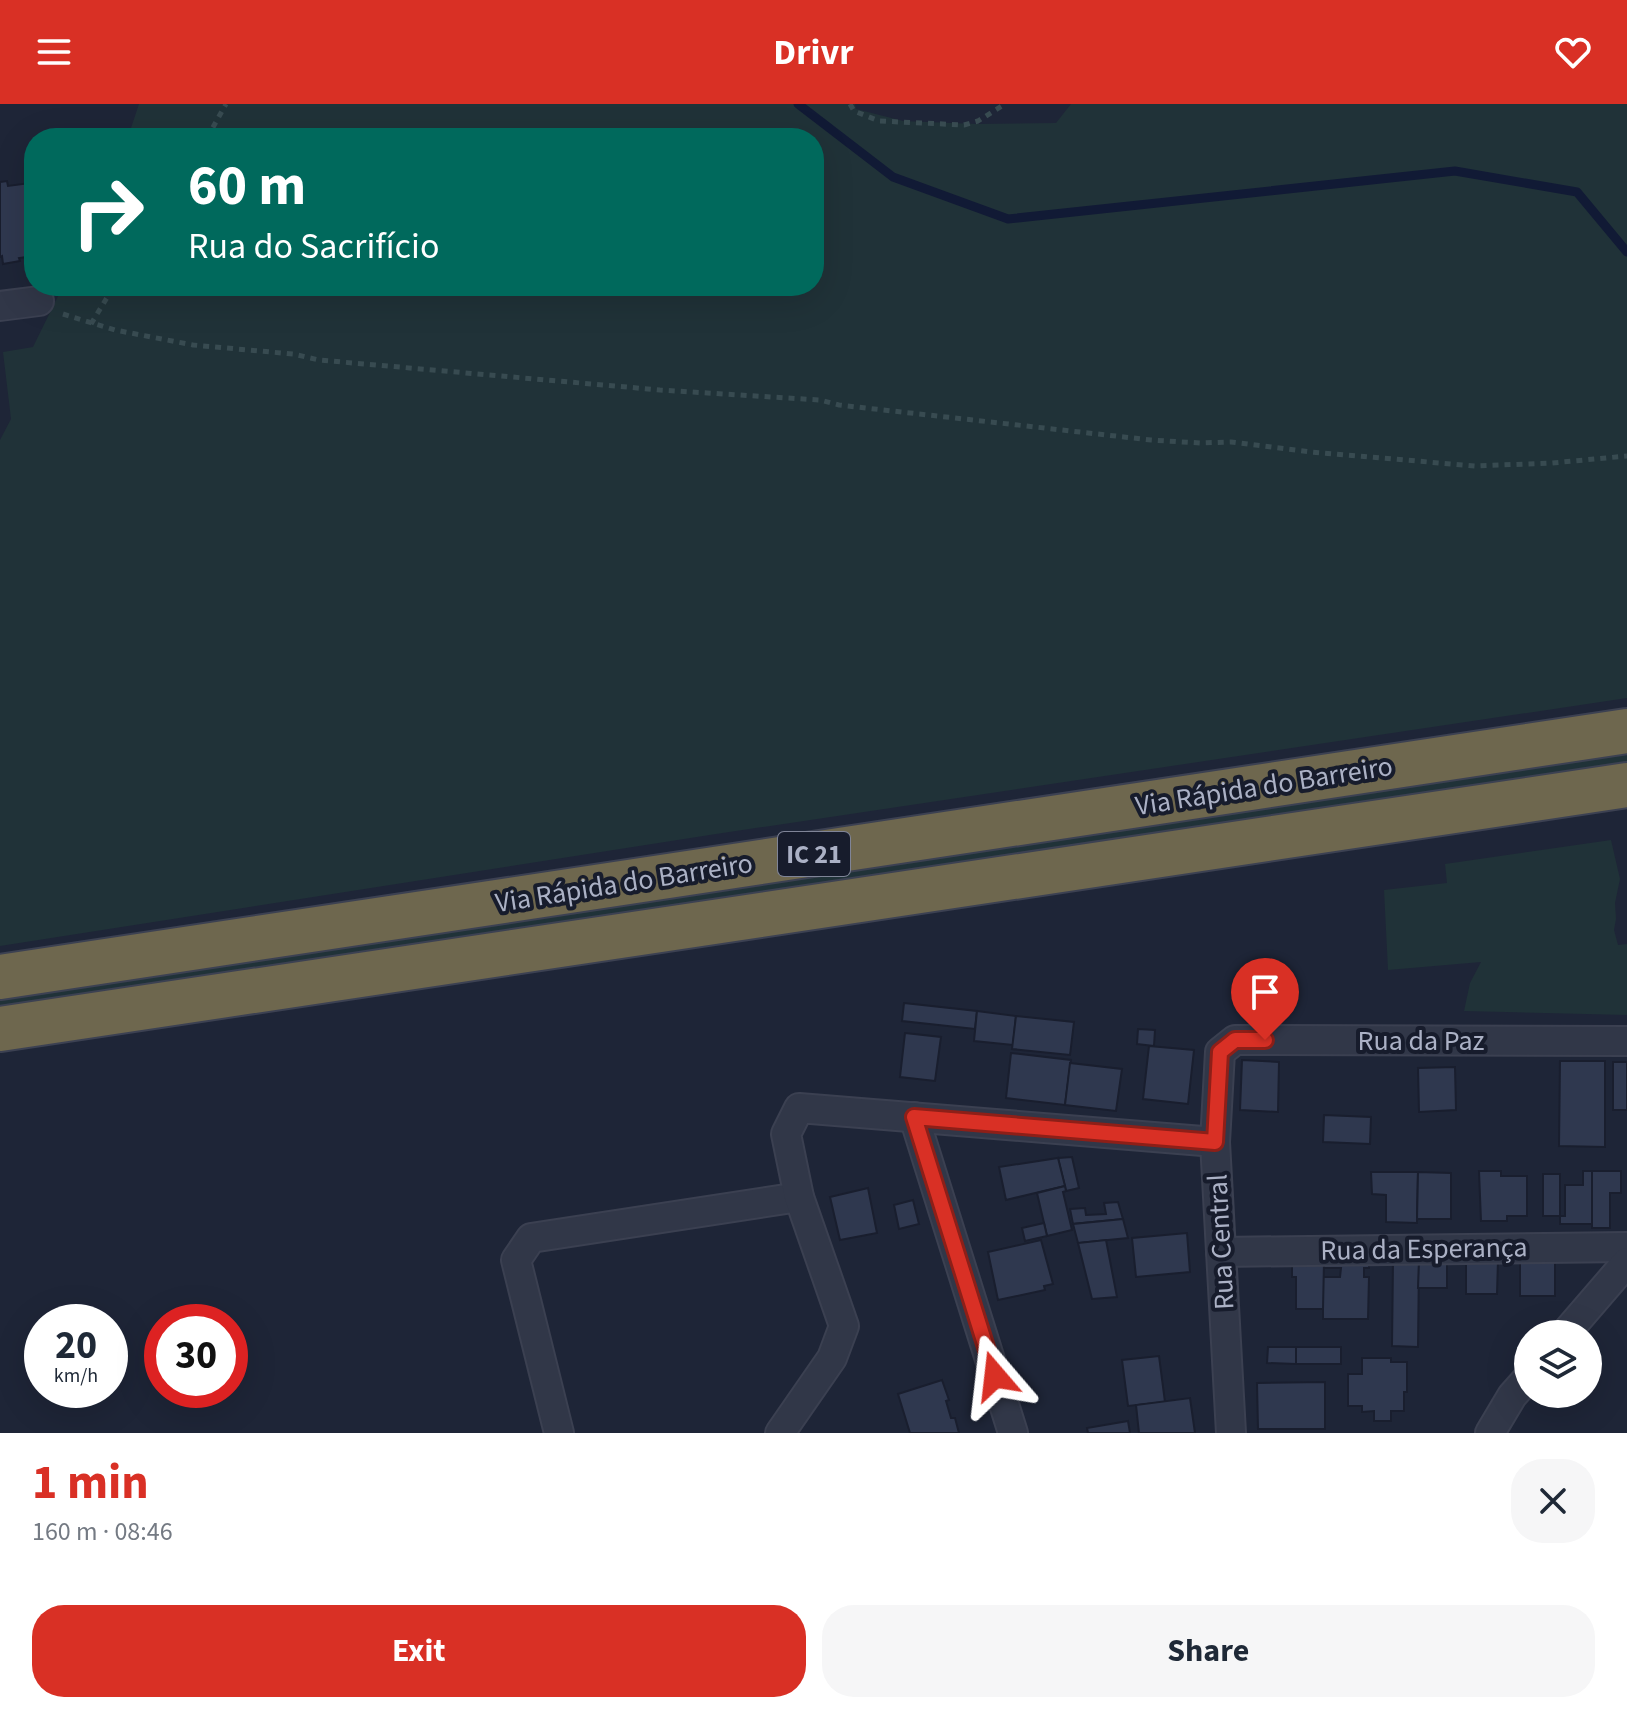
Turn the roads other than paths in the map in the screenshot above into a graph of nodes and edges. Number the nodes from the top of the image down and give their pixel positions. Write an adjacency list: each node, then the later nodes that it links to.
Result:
1 (39, 301): 2 (street)
2 (0, 306)
3 (1627, 731): 5 (highway, Via Rápida do Barreiro / IC 21)
4 (1627, 785): 6 (highway, Via Rápida do Barreiro / IC 21)
5 (0, 977)
6 (0, 1029)
7 (1627, 1041): 8 (street, Rua da Paz)
8 (1220, 1052): 10 (street, Rua Central)
9 (914, 1117): 10 (street); 11 (street); 19 (street)
10 (1215, 1142): 13 (street, Rua Central)
11 (799, 1197): 17 (street); 18 (street)
12 (1627, 1247): 13 (street, Rua da Esperança)
13 (1221, 1252): 20 (street, Rua Central)
14 (1627, 1262): 15 (street)
15 (1577, 1320)
16 (1514, 1394): 21 (street)
17 (559, 1433)
18 (780, 1433)
19 (1013, 1433)
20 (1231, 1433)
21 (1490, 1433)

